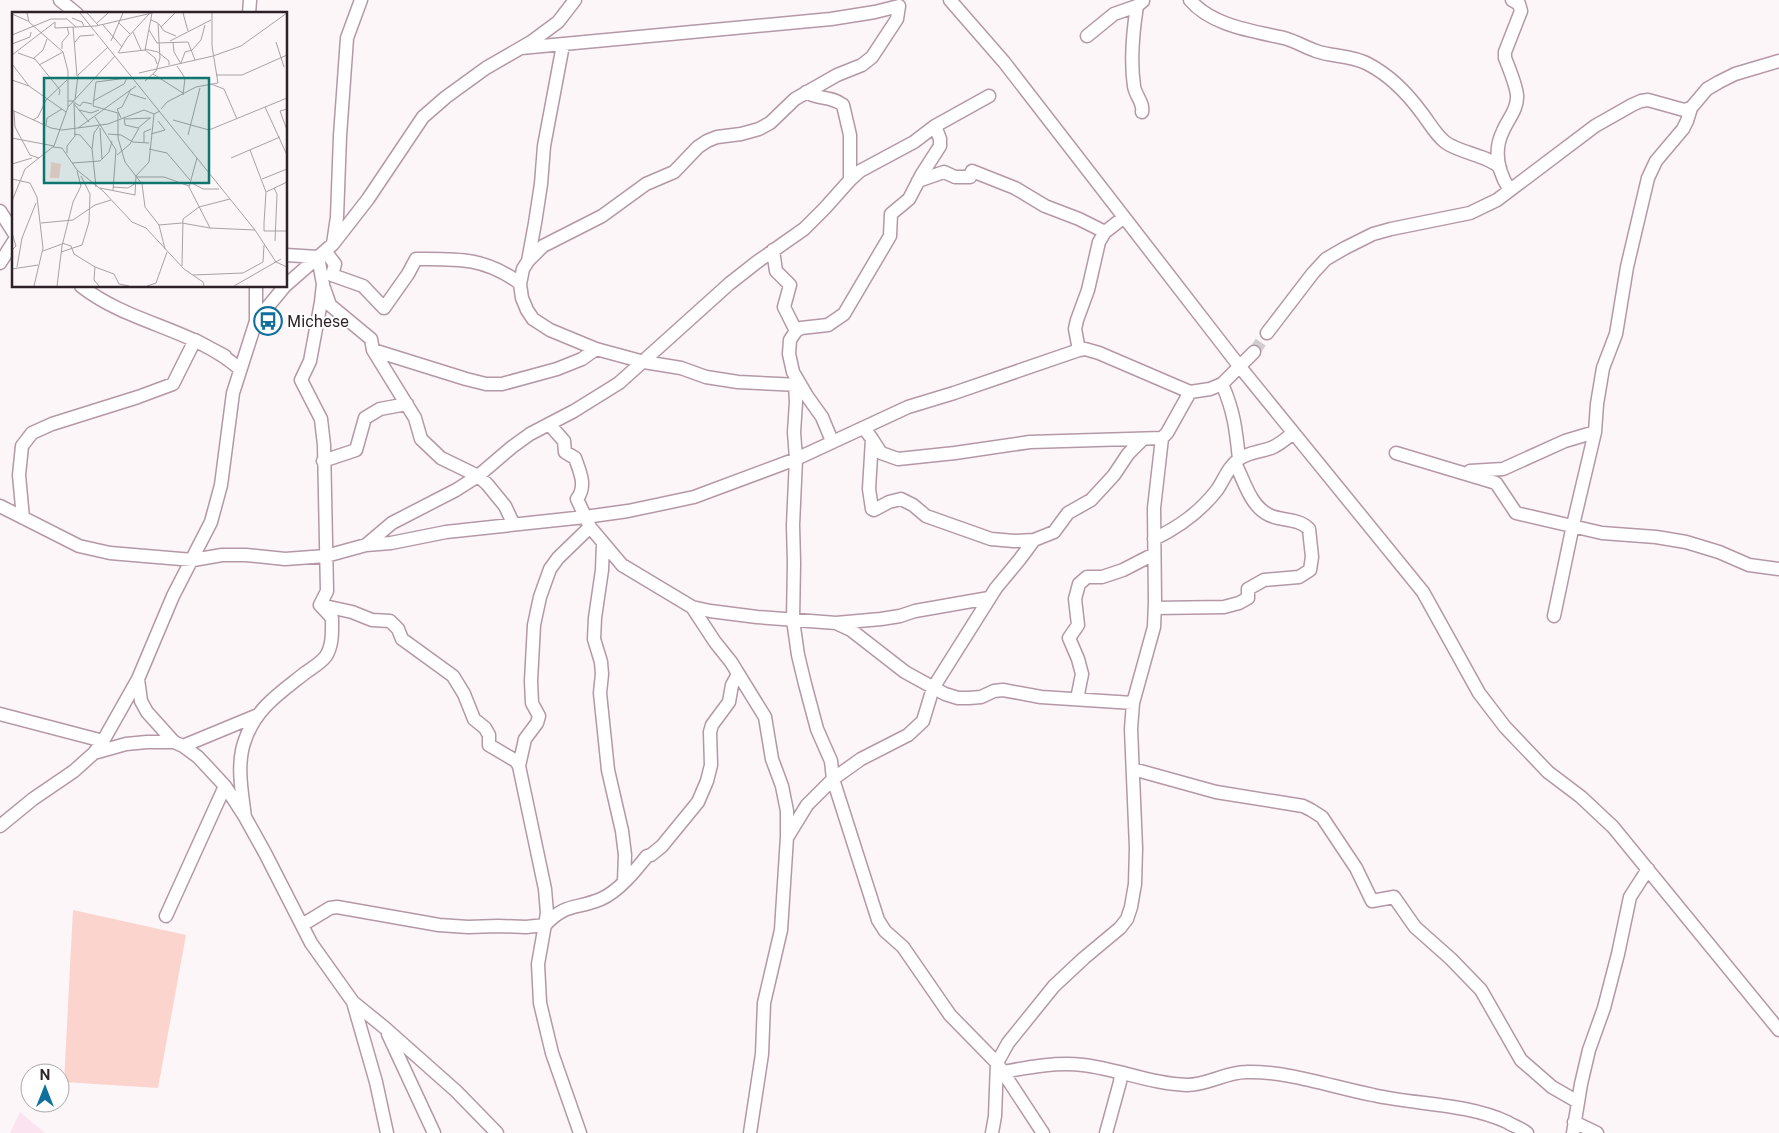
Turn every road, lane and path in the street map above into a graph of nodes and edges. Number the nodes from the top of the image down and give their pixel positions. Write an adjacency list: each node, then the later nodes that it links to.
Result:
1 (60, 0): 9 (street)
2 (354, 0): 10 (street)
3 (361, 0): 10 (street)
4 (575, 0): 13 (street)
5 (950, 0): 25 (street)
6 (1190, 0): 20 (street)
7 (1512, 0): 20 (street)
8 (1140, 3): 11 (street); 18 (street)
9 (75, 12)
10 (352, 26): 29 (street)
11 (1087, 36)
12 (563, 45): 13 (street); 15 (street); 32 (street)
13 (521, 48): 29 (street)
14 (1777, 63): 17 (street)
15 (806, 92): 21 (street); 32 (street)
16 (989, 96): 19 (street)
17 (1691, 108): 23 (street); 56 (street)
18 (1142, 112)
19 (935, 126): 21 (street); 22 (street)
20 (1500, 168): 23 (street)
21 (850, 180): 30 (street)
22 (918, 181): 27 (street); 41 (street)
23 (1509, 189): 42 (street)
24 (0, 211): 26 (street)
25 (1123, 218): 27 (street); 49 (street)
26 (12, 230)
27 (1105, 232): 46 (street)
28 (12, 244): 33 (street)
29 (325, 250): 31 (street); 34 (street); 35 (street); 36 (street)
30 (773, 250): 41 (street); 48 (street)
31 (288, 255)
32 (528, 261): 44 (street)
33 (0, 263)
34 (518, 282)
35 (288, 284)
36 (323, 284): 45 (street); 64 (street)
37 (84, 288): 43 (street)
38 (256, 288): 40 (street)
39 (284, 288): 40 (street)
40 (256, 321): 50 (street)
41 (796, 331): 52 (street)
42 (1267, 334)
43 (196, 340): 50 (street); 69 (street)
44 (596, 349): 45 (street); 48 (street)
45 (373, 350): 54 (street)
46 (1079, 350): 53 (street); 57 (street)
47 (1254, 352): 49 (street)
48 (644, 362): 52 (street); 55 (street)
49 (1240, 367): 51 (street); 58 (street)
50 (240, 370): 79 (street)
51 (1222, 384): 53 (street); 65 (street)
52 (798, 385): 61 (street); 63 (street)
53 (1190, 392): 59 (street)
54 (406, 404): 64 (street); 67 (street)
55 (549, 424): 67 (street); 70 (street)
56 (1595, 432): 66 (street); 72 (street)
57 (868, 433): 60 (street); 61 (street); 74 (street)
58 (1293, 433): 65 (street); 105 (street)
59 (1162, 438): 60 (street); 73 (street)
60 (1142, 440): 74 (street)
61 (832, 441): 63 (street)
62 (1396, 453): 66 (street)
63 (796, 459): 70 (street); 86 (street)
64 (323, 461): 78 (street)
65 (1237, 461): 73 (street); 84 (street)
66 (1456, 470): 72 (street)
67 (478, 476): 71 (street); 76 (street)
68 (0, 506): 69 (street)
69 (23, 518): 79 (street)
70 (588, 522): 71 (street); 75 (street); 98 (street)
71 (513, 523): 76 (street)
72 (1573, 525): 80 (street); 85 (street)
73 (1154, 539): 77 (street)
74 (1034, 540): 81 (street)
75 (603, 544): 83 (street); 106 (street)
76 (366, 545): 78 (street)
77 (1154, 554): 84 (street); 91 (street)
78 (326, 556): 79 (street); 82 (street)
79 (193, 560): 89 (street)
80 (1779, 569)
81 (989, 598): 87 (street); 90 (street)
82 (320, 605): 94 (street); 98 (street)
83 (692, 607): 86 (street); 88 (street)
84 (1155, 608): 92 (street)
85 (1554, 616)
86 (793, 620): 87 (street); 100 (street)
87 (836, 623): 90 (street)
88 (738, 674): 104 (street); 106 (street)
89 (138, 679): 95 (street); 96 (street)
90 (933, 688): 91 (street); 100 (street)
91 (1077, 699): 92 (street)
92 (1133, 703): 99 (street)
93 (0, 714): 95 (street)
94 (258, 715): 96 (street); 102 (street)
95 (103, 741): 97 (street)
96 (179, 744): 97 (street); 101 (street)
97 (94, 753): 103 (street)
98 (520, 766): 109 (street)
99 (1133, 769): 113 (street); 115 (street)
100 (833, 779): 104 (street); 113 (street)
101 (225, 786): 102 (street); 107 (street)
102 (245, 817): 108 (street)
103 (0, 826)
104 (787, 837): 121 (street)
105 (1648, 869): 112 (street); 115 (street)
106 (624, 881): 109 (street)
107 (166, 916)
108 (302, 925): 109 (street); 110 (street)
109 (545, 925): 120 (street)
110 (353, 1002): 111 (street); 117 (street)
111 (385, 1028): 118 (street); 119 (street)
112 (1779, 1030)
113 (1000, 1068): 114 (street); 122 (street); 123 (street)
114 (1121, 1072): 124 (street); 125 (street)
115 (1578, 1102): 116 (street)
116 (1574, 1128): 126 (street)
117 (387, 1133)
118 (434, 1133)
119 (498, 1133)
120 (580, 1133)
121 (750, 1133)
122 (992, 1133)
123 (1043, 1133)
124 (1106, 1133)
125 (1527, 1133)
126 (1597, 1133)

